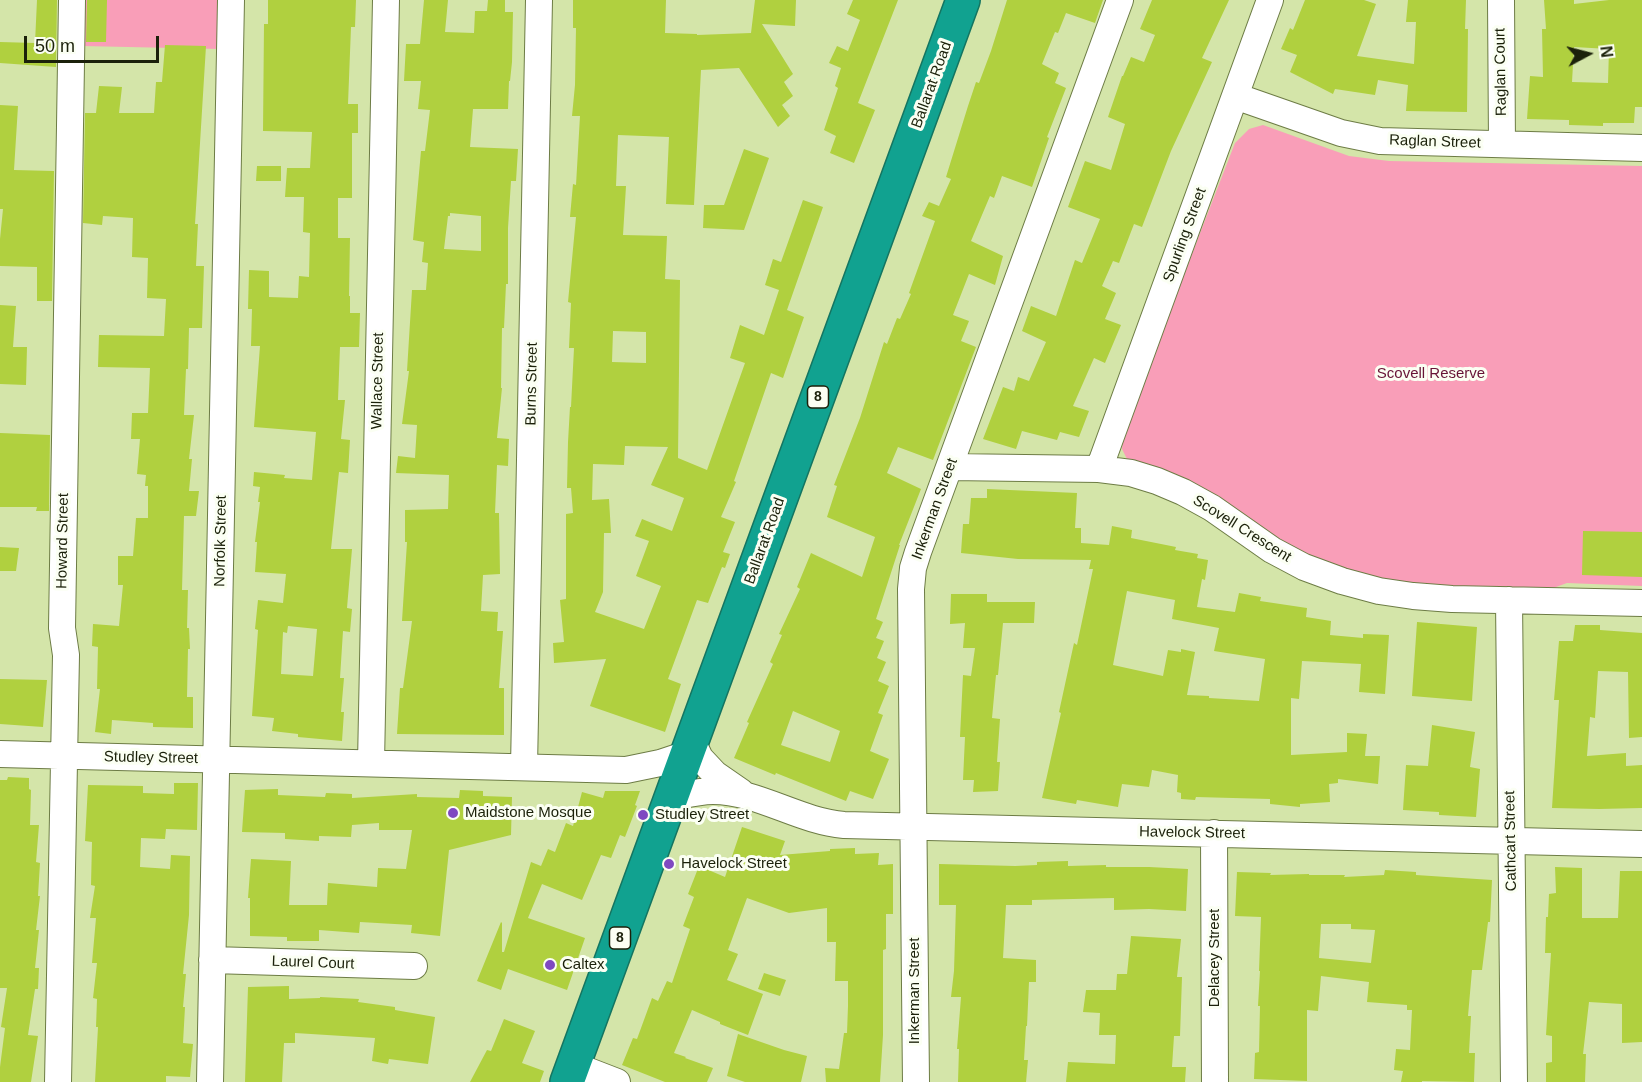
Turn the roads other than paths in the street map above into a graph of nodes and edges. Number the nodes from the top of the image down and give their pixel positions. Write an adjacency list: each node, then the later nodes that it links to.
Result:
1 (72, 0): 18 (street, Howard Street)
2 (231, 0): 19 (street, Norfolk Street)
3 (386, 0): 20 (street, Wallace Street)
4 (539, 0): 21 (street, Burns Street)
5 (963, 0): 16 (highway, Ballarat Road / 8)
6 (1120, 0): 12 (street, Inkerman Street)
7 (1270, 0): 9 (street, Spurling Street)
8 (1501, 0): 10 (street, Raglan Court)
9 (1235, 96): 10 (street, Raglan Street); 13 (street, Spurling Street)
10 (1502, 144): 11 (street, Raglan Street)
11 (1642, 148)
12 (950, 467): 13 (street, Scovell Crescent); 25 (street, Inkerman Street)
13 (1099, 469): 14 (street, Scovell Crescent)
14 (1509, 600): 15 (street, Scovell Crescent); 27 (street, Cathcart Street)
15 (1642, 603)
16 (690, 748): 22 (street, Studley Street); 23 (highway, Ballarat Road / 8); 24 (street, Havelock Street)
17 (0, 754): 18 (street, Studley Street)
18 (65, 756): 19 (street, Studley Street); 32 (street, Howard Street)
19 (217, 759): 20 (street, Studley Street); 29 (street, Norfolk Street)
20 (371, 763): 21 (street, Studley Street)
21 (524, 767): 22 (street, Studley Street)
22 (626, 770): 23 (street, Studley Street)
23 (672, 796): 24 (street, Havelock Street); 31 (highway, Ballarat Road / 8)
24 (747, 796): 25 (street, Havelock Street)
25 (914, 826): 26 (street, Havelock Street); 35 (street, Inkerman Street)
26 (1214, 833): 27 (street, Havelock Street); 36 (street, Delacey Street)
27 (1511, 840): 28 (street, Havelock Street); 37 (street, Cathcart Street)
28 (1642, 844)
29 (212, 960): 30 (street, Laurel Court); 33 (street, Norfolk Street)
30 (414, 966)
31 (570, 1074): 34 (street)
32 (58, 1082)
33 (210, 1082)
34 (617, 1082)
35 (916, 1082)
36 (1215, 1082)
37 (1514, 1082)

